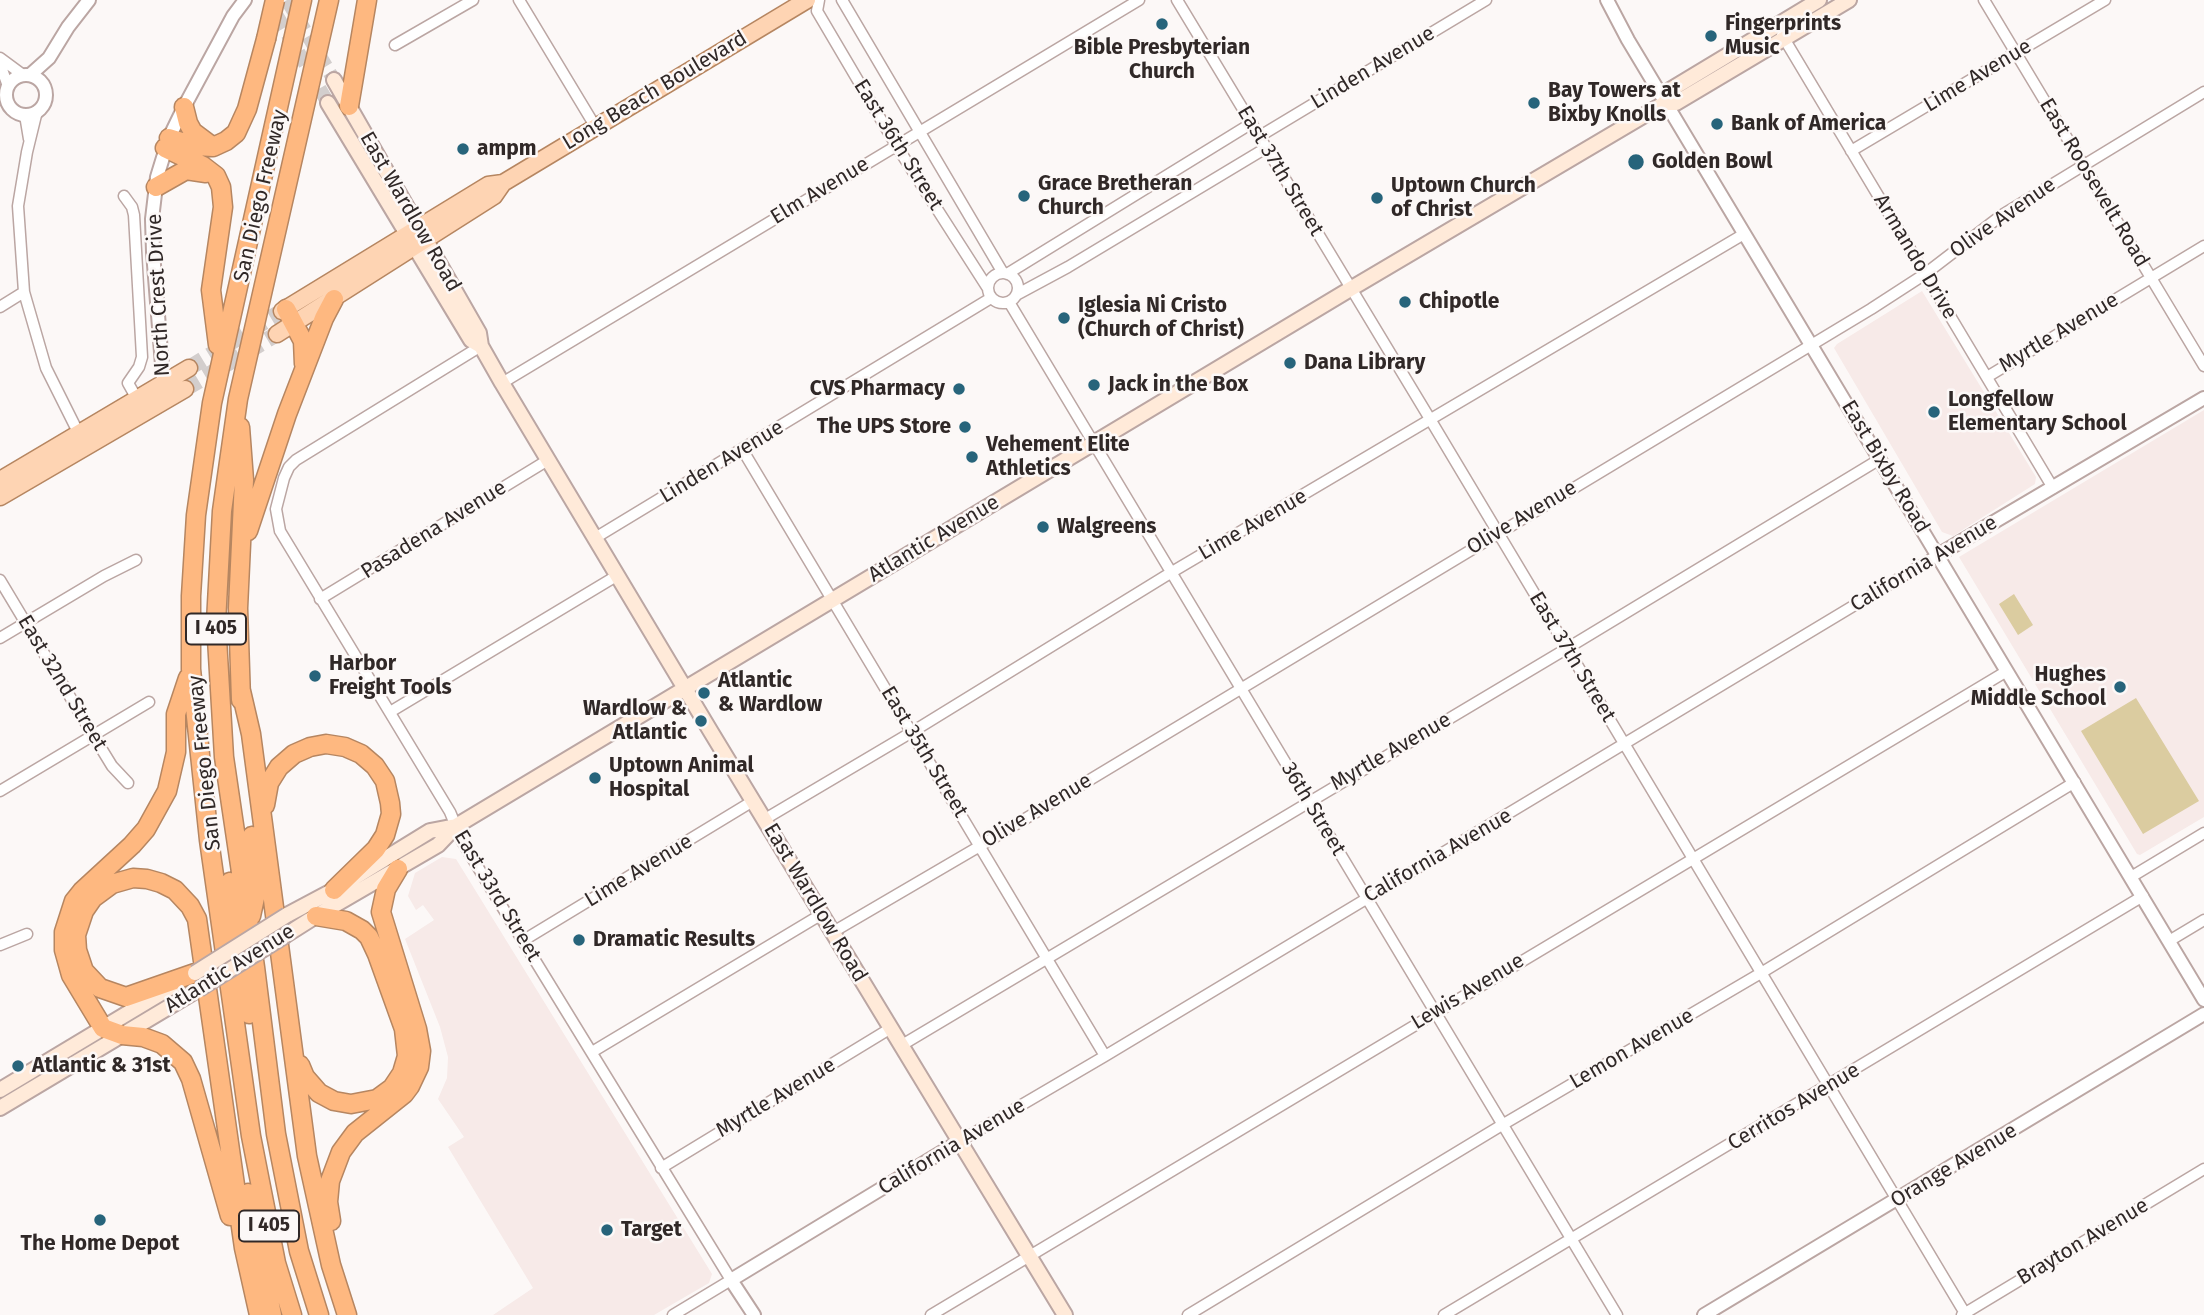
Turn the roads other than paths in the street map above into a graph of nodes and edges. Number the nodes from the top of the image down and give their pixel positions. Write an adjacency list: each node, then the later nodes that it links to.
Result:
1 (89, 0): 27 (street)
2 (246, 0): 37 (street, North Crest Drive)
3 (268, 0): 22 (main road)
4 (302, 0): 70 (highway, San Diego Freeway / I 405)
5 (313, 0): 158 (highway)
6 (319, 0): 80 (highway)
7 (329, 0): 80 (highway, San Diego Freeway / I 405)
8 (367, 0): 36 (highway)
9 (473, 0): 24 (street)
10 (519, 0): 41 (street)
11 (807, 0): 41 (main road, Long Beach Boulevard)
12 (820, 0): 45 (street, East 36th Street)
13 (842, 0): 42 (street, East 36th Street)
14 (1139, 0): 42 (street, Elm Avenue)
15 (1177, 0): 40 (street, East 37th Street)
16 (1486, 0): 43 (street, Linden Avenue)
17 (1819, 0): 23 (main road, Atlantic Avenue)
18 (1849, 0): 23 (main road, Atlantic Avenue)
19 (1984, 0): 25 (street, East Roosevelt Road)
20 (2105, 0): 25 (street, Lime Avenue)
21 (1606, 2): 35 (street, East Bixby Road)
22 (276, 8): 46 (highway, bridge)
23 (1780, 32): 35 (main road, Atlantic Avenue); 48 (street, Armando Drive)
24 (395, 45)
25 (2016, 53): 48 (street, Lime Avenue); 49 (street, East Roosevelt Road)
26 (0, 58): 29 (street)
27 (49, 58): 29 (street); 31 (street)
28 (0, 64): 33 (street)
29 (26, 75): 31 (street); 33 (street)
30 (334, 80): 36 (main road, East Wardlow Road)
31 (42, 85): 38 (street)
32 (2204, 92): 49 (street, Olive Avenue)
33 (5, 97): 38 (street)
34 (328, 103): 54 (main road, East Wardlow Road)
35 (1665, 103): 53 (street, East Bixby Road); 60 (main road, Atlantic Avenue)
36 (349, 106): 54 (main road, East Wardlow Road)
37 (184, 107): 44 (street, North Crest Drive); 46 (highway)
38 (27, 113): 39 (street); 61 (street)
39 (0, 118)
40 (1252, 123): 43 (street, East 37th Street); 56 (street)
41 (595, 126): 54 (main road, Long Beach Boulevard)
42 (920, 131): 45 (street, Elm Avenue); 56 (street, East 36th Street)
43 (1260, 136): 47 (street, East 37th Street)
44 (167, 143): 46 (highway); 50 (highway); 51 (street, North Crest Drive)
45 (896, 145): 59 (street, East 36th Street); 76 (street, Elm Avenue)
46 (213, 147)
47 (1266, 148): 60 (street, East 37th Street); 64 (street)
48 (1852, 151): 57 (street, Armando Drive)
49 (2083, 165): 57 (street, Olive Avenue); 58 (street, East Roosevelt Road)
50 (216, 176): 51 (highway); 70 (highway)
51 (156, 187): 75 (street, North Crest Drive)
52 (124, 196): 79 (street)
53 (1744, 233): 68 (street, East Bixby Road); 82 (street, Lime Avenue)
54 (417, 237): 63 (main road, Long Beach Boulevard); 66 (main road, Long Beach Boulevard); 69 (main road, East Wardlow Road)
55 (2204, 246): 58 (street, Myrtle Avenue)
56 (1005, 273): 59 (street); 64 (street)
57 (1925, 274): 68 (street, Olive Avenue); 74 (street, Armando Drive)
58 (2150, 277): 71 (street, East Roosevelt Road); 74 (street, Myrtle Avenue)
59 (988, 287): 62 (street)
60 (1352, 288): 82 (street, East 37th Street); 84 (main road, Atlantic Avenue)
61 (24, 292): 65 (street); 83 (street)
62 (991, 298): 64 (street); 85 (street, Linden Avenue)
63 (334, 299): 66 (main road, Long Beach Boulevard); 73 (highway)
64 (1012, 299): 84 (street, 36th Street)
65 (0, 307)
66 (287, 315): 67 (main road, Long Beach Boulevard); 73 (highway)
67 (276, 334)
68 (1811, 344): 86 (street, East Bixby Road); 91 (street, Olive Avenue)
69 (481, 346): 76 (main road, East Wardlow Road); 99 (street, East 33rd Street)
70 (220, 359): 104 (highway, San Diego Freeway / I 405)
71 (2204, 366)
72 (189, 368): 75 (main road)
73 (304, 370): 93 (highway)
74 (1987, 377): 89 (street, Armando Drive)
75 (163, 383): 79 (main road); 81 (street, North Crest Drive)
76 (502, 383): 87 (main road, East Wardlow Road)
77 (186, 389): 81 (main road)
78 (2204, 398): 89 (street, California Avenue)
79 (136, 399): 83 (main road)
80 (238, 399): 93 (highway); 124 (highway, San Diego Freeway / I 405)
81 (165, 401): 90 (main road)
82 (1430, 419): 91 (street, East 37th Street); 96 (street, Lime Avenue)
83 (78, 432): 88 (main road)
84 (1094, 444): 96 (street, 36th Street); 100 (main road, Atlantic Avenue)
85 (741, 449): 92 (street, Linden Avenue); 100 (street, East 35th Street)
86 (1880, 459): 94 (street, East Bixby Road); 103 (street, Myrtle Avenue)
87 (548, 460): 92 (main road, East Wardlow Road); 99 (street, Pasadena Avenue)
88 (0, 480)
89 (2053, 488): 94 (street, California Avenue)
90 (0, 497)
91 (1498, 533): 103 (street, East 37th Street); 106 (street, Olive Avenue)
92 (595, 538): 97 (main road, East Wardlow Road)
93 (240, 551): 108 (highway)
94 (1938, 555): 105 (street, East Bixby Road); 113 (street, California Avenue)
95 (136, 560): 101 (street)
96 (1171, 572): 106 (street, 36th Street); 111 (street, Lime Avenue)
97 (618, 575): 107 (main road, East Wardlow Road); 110 (street)
98 (0, 580): 101 (street, East 32nd Street)
99 (320, 598): 110 (street, East 33rd Street)
100 (832, 600): 107 (main road, Atlantic Avenue); 111 (street, East 35th Street)
101 (26, 622): 102 (street); 112 (street, East 32nd Street)
102 (0, 638)
103 (1566, 649): 113 (street, East 37th Street); 118 (street, Myrtle Avenue)
104 (191, 669): 147 (highway); 153 (highway, San Diego Freeway / I 405)
105 (2007, 671): 114 (street, East Bixby Road); 125 (street, Lewis Avenue)
106 (1240, 687): 118 (street, 36th Street); 123 (street, Olive Avenue)
107 (686, 689): 117 (main road, East Wardlow Road); 121 (main road, Atlantic Avenue)
108 (241, 691): 120 (highway); 134 (highway)
109 (149, 702): 112 (street)
110 (390, 712): 121 (street, East 33rd Street)
111 (912, 732): 119 (street, Lime Avenue); 123 (street, East 35th Street)
112 (93, 736): 115 (street, East 32nd Street); 116 (street)
113 (1624, 745): 125 (street, East 37th Street); 130 (street, California Avenue)
114 (2075, 782): 127 (street, East Bixby Road); 141 (street, Lemon Avenue)
115 (128, 783)
116 (0, 791)
117 (753, 801): 119 (main road, East Wardlow Road); 137 (street, Lime Avenue)
118 (1309, 801): 130 (street, 36th Street); 140 (street, Myrtle Avenue)
119 (765, 819): 131 (main road, East Wardlow Road)
120 (261, 822): 128 (highway); 146 (highway)
121 (456, 826): 126 (main road, Atlantic Avenue); 128 (main road, Atlantic Avenue); 137 (street, East 33rd Street)
122 (2204, 834): 127 (street)
123 (980, 846): 135 (street, Olive Avenue); 140 (street, East 35th Street)
124 (238, 859): 134 (highway, San Diego Freeway / I 405); 172 (highway)
125 (1693, 859): 141 (street, East 37th Street); 144 (street, Lewis Avenue)
126 (398, 869): 132 (main road, Atlantic Avenue); 167 (highway)
127 (2131, 877): 129 (street, East Bixby Road)
128 (334, 890): 142 (main road, Atlantic Avenue, bridge)
129 (2143, 896): 138 (street, East Bixby Road); 154 (street, Cerritos Avenue)
130 (1366, 898): 144 (street, 36th Street); 152 (street, California Avenue)
131 (822, 914): 135 (main road, East Wardlow Road); 151 (street)
132 (316, 916): 142 (main road, Atlantic Avenue, bridge); 146 (highway)
133 (2204, 920): 138 (street)
134 (249, 925): 173 (highway, San Diego Freeway / I 405)
135 (833, 932): 148 (main road, East Wardlow Road)
136 (27, 934): 139 (street)
137 (524, 940): 151 (street, East 33rd Street)
138 (2169, 941): 143 (street, East Bixby Road)
139 (0, 945)
140 (1048, 959): 150 (street, Myrtle Avenue); 152 (street, East 35th Street)
141 (1761, 974): 154 (street, East 37th Street); 157 (street, Lemon Avenue)
142 (197, 981): 147 (main road, Atlantic Avenue); 149 (main road, Atlantic Avenue); 164 (highway)
143 (2204, 1000)
144 (1434, 1012): 157 (street, 36th Street); 165 (street, Lewis Avenue)
145 (2204, 1014): 162 (street, Orange Avenue)
146 (288, 1017): 167 (highway)
147 (103, 1028): 149 (highway); 155 (main road, Atlantic Avenue)
148 (891, 1028): 150 (main road, East Wardlow Road); 160 (street, Myrtle Avenue)
149 (122, 1035): 156 (main road, Atlantic Avenue); 164 (highway)
150 (902, 1045): 159 (main road, East Wardlow Road)
151 (592, 1052): 160 (street, East 33rd Street)
152 (1105, 1056): 159 (street, California Avenue)
153 (244, 1086): 158 (highway, San Diego Freeway / I 405); 170 (highway)
154 (1829, 1086): 162 (street, East 37th Street); 163 (street, Cerritos Avenue)
155 (0, 1090)
156 (1, 1104)
157 (1502, 1125): 163 (street, 36th Street); 178 (street, Lemon Avenue)
158 (251, 1136): 171 (highway, San Diego Freeway / I 405)
159 (960, 1141): 165 (main road, East Wardlow Road); 166 (street, California Avenue)
160 (661, 1168): 166 (street, East 33rd Street)
161 (2204, 1169): 168 (street, Brayton Avenue)
162 (1897, 1200): 168 (street, East 37th Street); 181 (street, Orange Avenue)
163 (1571, 1239): 179 (street, Cerritos Avenue); 180 (street, 36th Street)
164 (244, 1248): 169 (highway)
165 (1028, 1255): 176 (street, Lewis Avenue); 177 (main road, East Wardlow Road)
166 (731, 1280): 174 (street, California Avenue); 175 (street, East 33rd Street)
167 (346, 1311)
168 (1964, 1314)
169 (259, 1315)
170 (272, 1315)
171 (292, 1315)
172 (309, 1315)
173 (319, 1315)
174 (673, 1315)
175 (754, 1315)
176 (931, 1315)
177 (1065, 1315)
178 (1188, 1315)
179 (1444, 1315)
180 (1617, 1315)
181 (1704, 1315)

